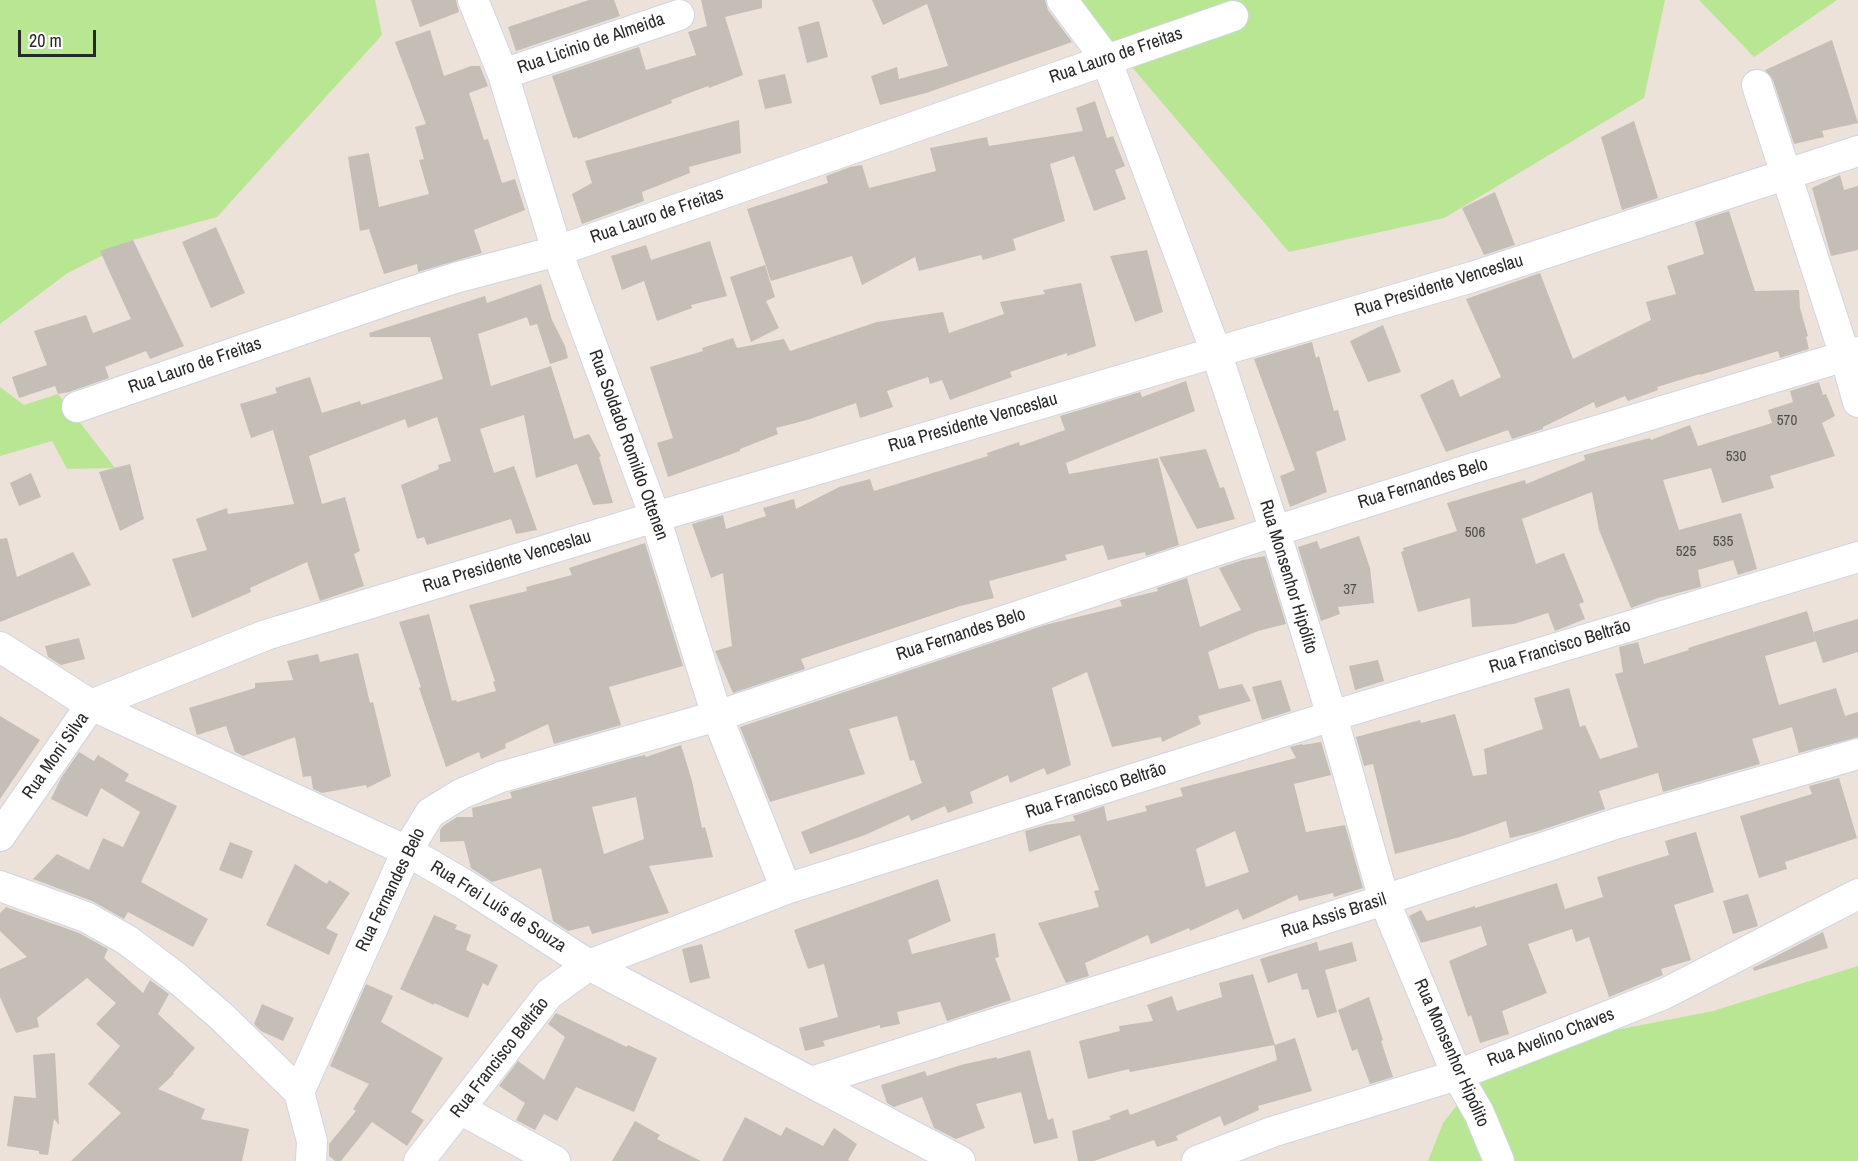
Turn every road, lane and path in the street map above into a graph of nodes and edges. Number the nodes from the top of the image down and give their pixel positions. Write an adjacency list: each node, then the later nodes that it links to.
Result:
1 (473, 0): 6 (street, Rua Soldado Romildo Ottenen)
2 (1062, 0): 5 (street, Rua Monsenhor Hipólito)
3 (679, 15): 6 (street, Rua Licinio de Almeida)
4 (1233, 16): 5 (street, Rua Lauro de Freitas)
5 (1106, 59): 10 (street, Rua Lauro de Freitas); 11 (street, Rua Monsenhor Hipólito)
6 (503, 74): 10 (street, Rua Soldado Romildo Ottenen)
7 (1758, 85): 9 (street)
8 (1858, 151): 9 (street, Rua Presidente Venceslau)
9 (1785, 174): 11 (street, Rua Presidente Venceslau); 12 (street)
10 (557, 251): 14 (street, Rua Lauro de Freitas); 15 (street, Rua Soldado Romildo Ottenen)
11 (1216, 352): 15 (street, Rua Presidente Venceslau); 16 (street, Rua Monsenhor Hipólito)
12 (1852, 354): 13 (street); 16 (street, Rua Fernandes Belo)
13 (1858, 402)
14 (77, 407)
15 (656, 516): 19 (street, Rua Presidente Venceslau); 20 (street, Rua Soldado Romildo Ottenen)
16 (1275, 531): 20 (street, Rua Fernandes Belo); 21 (street, Rua Monsenhor Hipólito)
17 (1858, 557): 21 (street, Rua Francisco Beltrão)
18 (0, 647): 19 (street, Rua Frei Luís de Souza)
19 (91, 705): 23 (street, Rua Moni Silva); 24 (street, Rua Frei Luís de Souza)
20 (717, 716): 24 (street, Rua Fernandes Belo); 26 (street, Rua Soldado Romildo Ottenen)
21 (1332, 716): 26 (street, Rua Francisco Beltrão); 28 (street, Rua Monsenhor Hipólito)
22 (1858, 754): 28 (street, Rua Assis Brasil)
23 (0, 836)
24 (407, 851): 29 (street, Rua Frei Luís de Souza); 32 (street, Rua Fernandes Belo)
25 (0, 886): 32 (street)
26 (786, 889): 29 (street, Rua Francisco Beltrão)
27 (1858, 894): 30 (street, Rua Avelino Chaves)
28 (1384, 900): 30 (street, Rua Monsenhor Hipólito); 31 (street, Rua Assis Brasil)
29 (589, 965): 31 (street, Rua Frei Luís de Souza); 33 (street, Rua Francisco Beltrão)
30 (1457, 1075): 38 (street, Rua Avelino Chaves); 39 (street, Rua Monsenhor Hipólito)
31 (811, 1082): 37 (street, Rua Frei Luís de Souza)
32 (299, 1092): 34 (street)
33 (460, 1109): 35 (street, Rua Francisco Beltrão); 36 (street)
34 (311, 1161)
35 (418, 1161)
36 (555, 1161)
37 (960, 1161)
38 (1197, 1161)
39 (1499, 1161)

